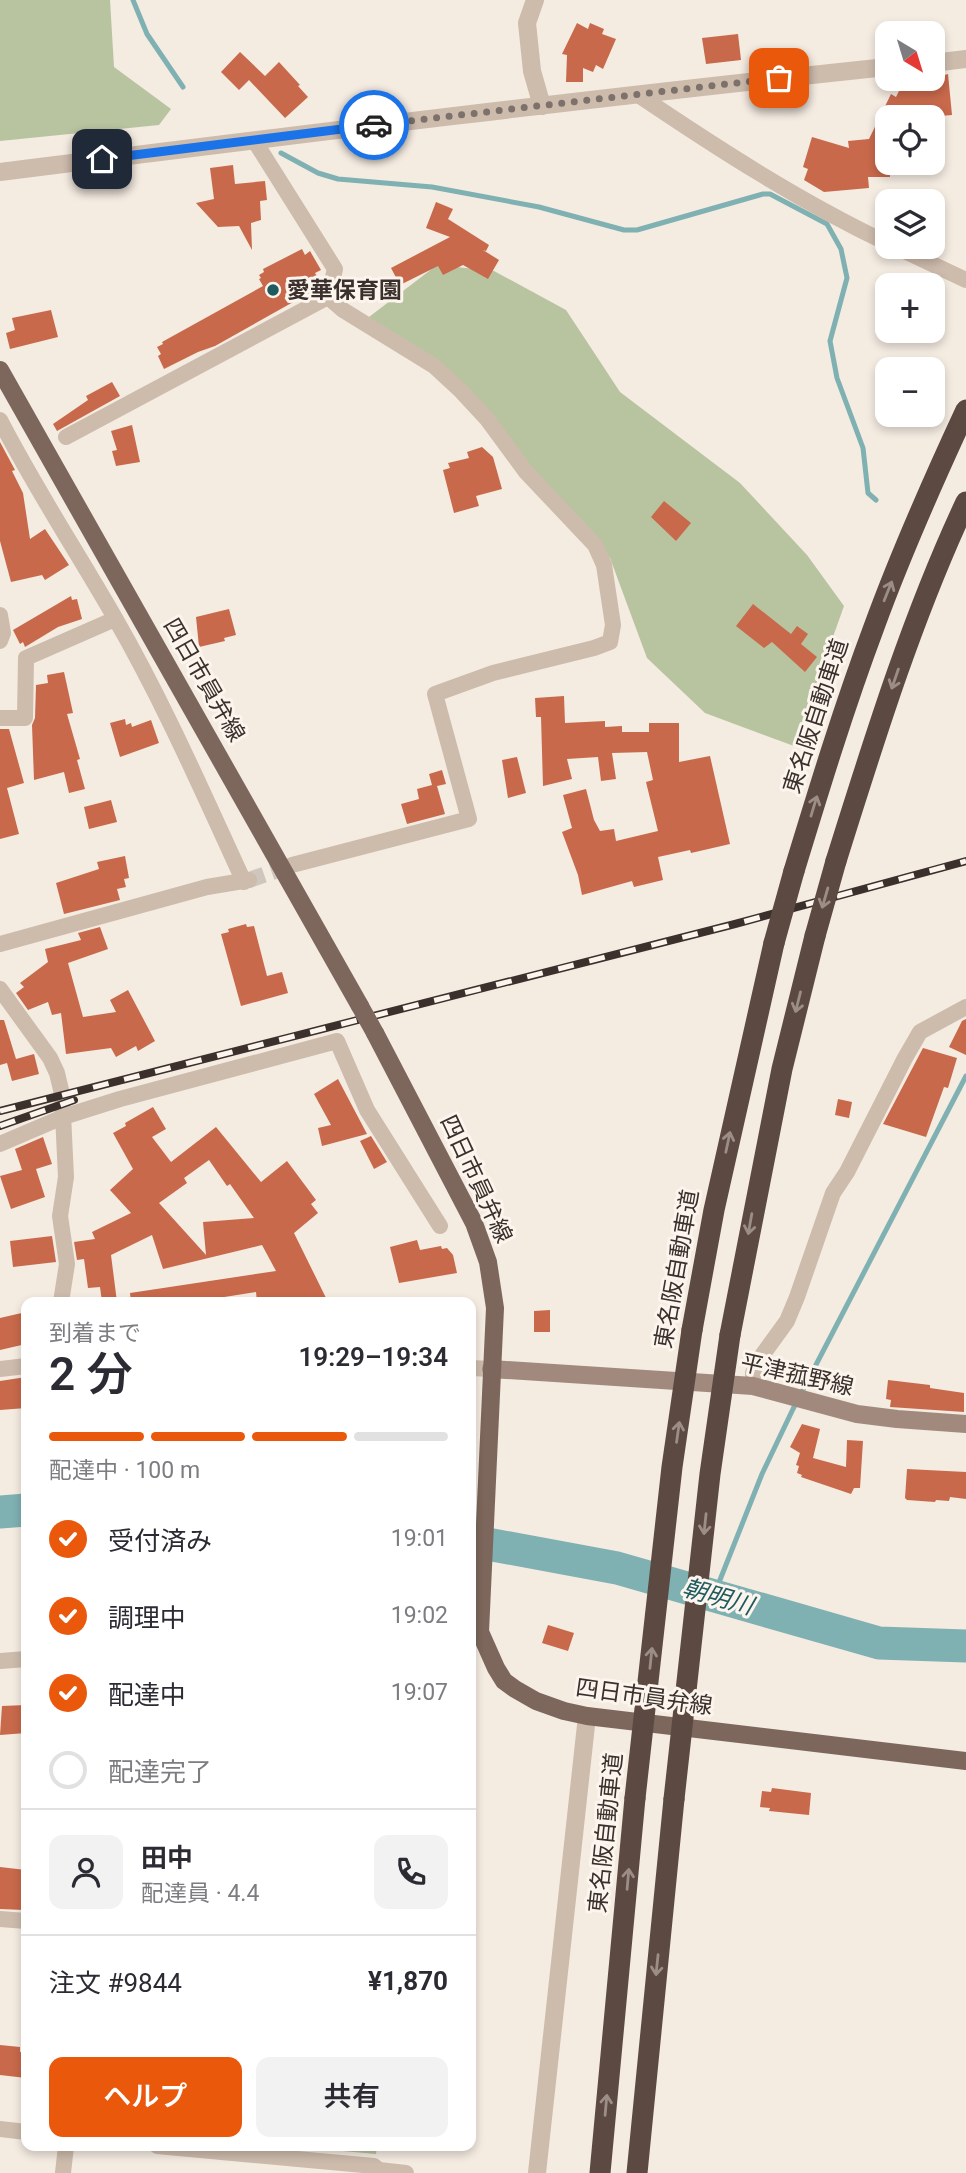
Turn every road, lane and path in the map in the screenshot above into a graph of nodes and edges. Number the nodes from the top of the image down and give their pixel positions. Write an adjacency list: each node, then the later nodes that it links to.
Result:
1 (535, 0): 6 (street)
2 (966, 59): 3 (street)
3 (945, 62)
4 (875, 68): 5 (street)
5 (637, 93): 6 (street); 9 (street)
6 (542, 106): 7 (street)
7 (254, 140): 8 (street); 12 (street)
8 (0, 172)
9 (875, 237)
10 (921, 259): 11 (street)
11 (966, 280)
12 (328, 297): 16 (street); 22 (street)
13 (0, 370): 32 (main road, 四日市員弁線, bridge)
14 (966, 410): 51 (highway, 東名阪自動車道, one-way to 14, bridge)
15 (0, 420): 19 (street)
16 (66, 437)
17 (966, 502): 52 (highway, one-way to 52, bridge)
18 (0, 615): 20 (street)
19 (115, 619): 21 (street); 23 (street)
20 (0, 641)
21 (0, 718)
22 (292, 865)
23 (0, 944)
24 (0, 989): 26 (street)
25 (966, 1006): 34 (street)
26 (63, 1117): 27 (street); 28 (street); 29 (street)
27 (0, 1144)
28 (440, 1226)
29 (62, 1297)
30 (21, 1367): 33 (street)
31 (476, 1368): 32 (street)
32 (491, 1369): 34 (main road, 平津菰野線); 36 (main road, 四日市員弁線)
33 (0, 1370)
34 (753, 1386): 35 (main road, 平津菰野線)
35 (966, 1424)
36 (476, 1628)
37 (476, 1636): 40 (main road, 四日市員弁線)
38 (21, 1659): 39 (street)
39 (0, 1661)
40 (587, 1716): 41 (main road, 四日市員弁線); 50 (street)
41 (966, 1761)
42 (0, 1919): 43 (street)
43 (21, 1921)
44 (0, 2129): 45 (street)
45 (21, 2131)
46 (65, 2151): 48 (street)
47 (211, 2151): 49 (street)
48 (63, 2173)
49 (406, 2173)
50 (537, 2173)
51 (600, 2173)
52 (637, 2173)

